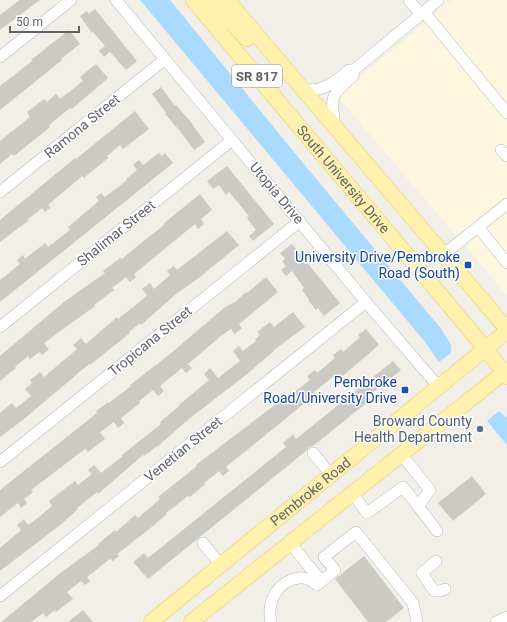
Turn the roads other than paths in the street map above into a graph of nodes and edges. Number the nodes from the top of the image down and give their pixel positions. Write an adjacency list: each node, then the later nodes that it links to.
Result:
1 (71, 0): 8 (street)
2 (116, 0): 9 (street, Utopia Drive)
3 (226, 0): 11 (main road, South University Drive / SR 817)
4 (409, 0): 7 (street)
5 (438, 0): 7 (street)
6 (195, 2): 12 (main road); 25 (main road, South University Drive / SR 817)
7 (422, 13): 10 (street); 13 (street)
8 (0, 57)
9 (165, 59): 15 (street, Utopia Drive); 16 (street, Ramona Street)
10 (354, 70): 11 (street); 14 (street)
11 (304, 90): 12 (main road, South University Drive / SR 817)
12 (316, 104): 14 (main road, South University Drive / SR 817)
13 (507, 113)
14 (336, 128): 20 (main road, South University Drive / SR 817)
15 (232, 140): 18 (street, Utopia Drive); 23 (street, Shalimar Street)
16 (0, 192)
17 (506, 207): 19 (street)
18 (300, 221): 22 (street, Utopia Drive); 30 (street, Tropicana Street)
19 (478, 227): 20 (street); 21 (street)
20 (444, 254): 24 (main road, South University Drive / SR 817)
21 (507, 264)
22 (366, 302): 27 (street, Utopia Drive); 41 (street, Venetian Street)
23 (0, 327)
24 (507, 330): 25 (main road, Pembroke Road)
25 (485, 348): 26 (main road, South University Drive / SR 817); 27 (main road, Pembroke Road)
26 (506, 374): 29 (main road, Pembroke Road)
27 (438, 386): 31 (main road, Pembroke Road)
28 (313, 453): 31 (street)
29 (401, 454): 32 (main road, Pembroke Road); 33 (street)
30 (0, 462)
31 (331, 475): 38 (main road, Pembroke Road)
32 (352, 494): 33 (street); 36 (main road, Pembroke Road)
33 (418, 506): 34 (street)
34 (437, 531)
35 (203, 542): 38 (street)
36 (290, 543): 39 (street); 44 (main road, Pembroke Road)
37 (436, 561): 40 (street)
38 (221, 566): 43 (main road, Pembroke Road)
39 (321, 581): 45 (street); 46 (street)
40 (445, 589)
41 (0, 596)
42 (507, 617): 47 (street)
43 (150, 622)
44 (190, 622)
45 (271, 622)
46 (417, 622)
47 (496, 622)

